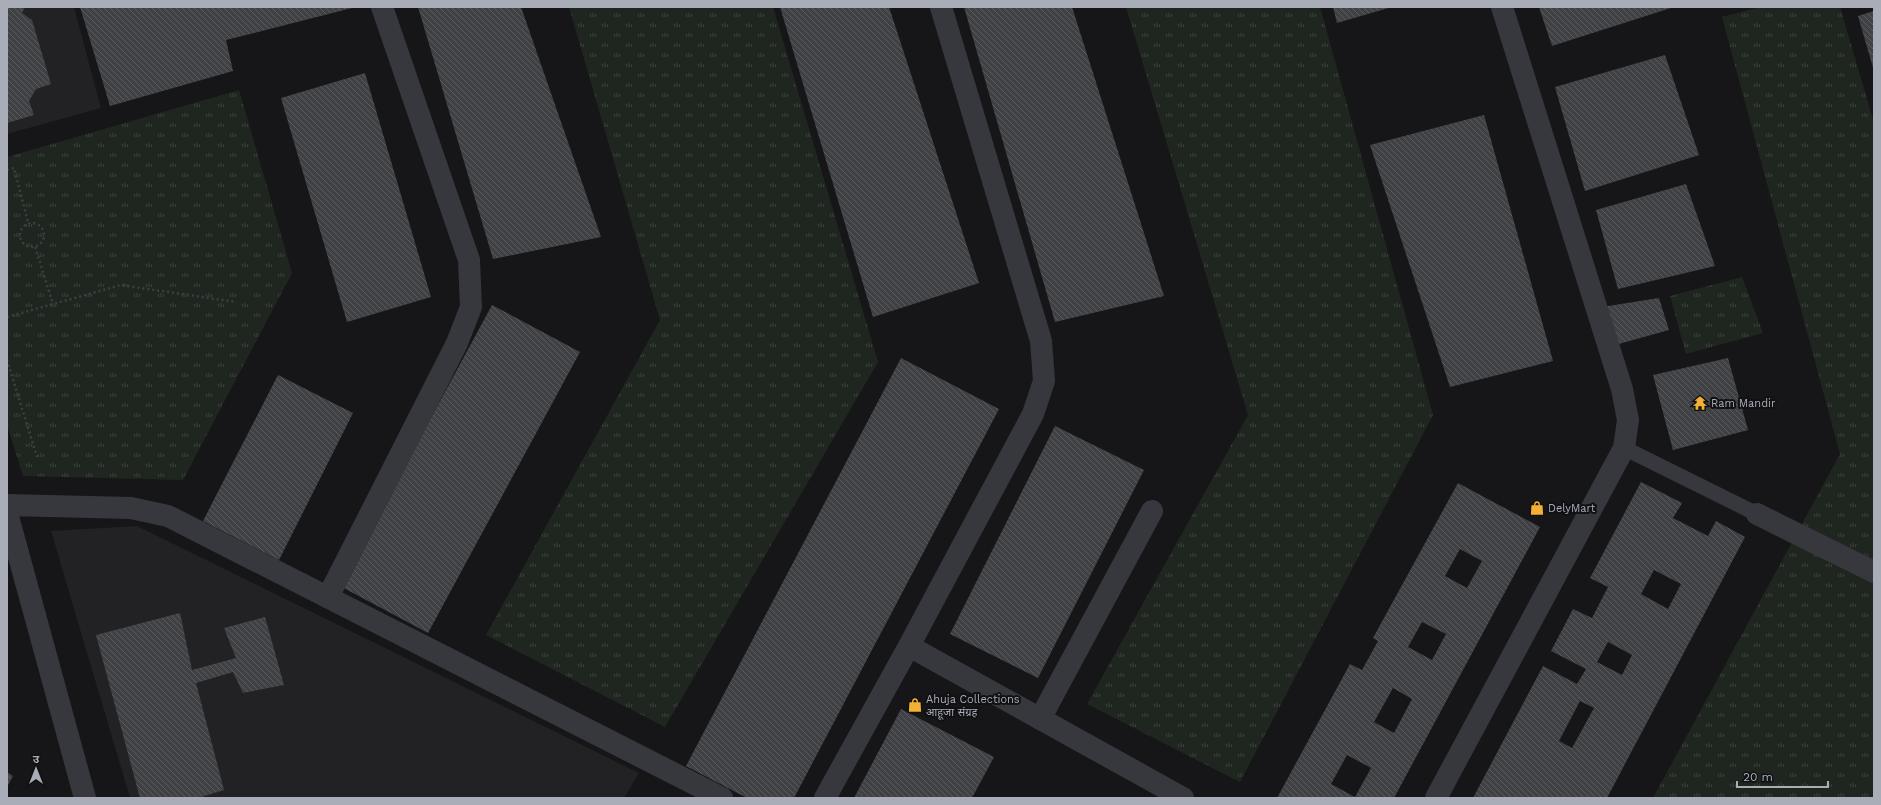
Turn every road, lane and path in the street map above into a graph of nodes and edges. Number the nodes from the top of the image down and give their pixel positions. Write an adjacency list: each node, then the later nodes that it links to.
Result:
1 (382, 7): 18 (street)
2 (941, 7): 19 (street)
3 (1502, 7): 11 (street)
4 (7, 170): 5 (path)
5 (28, 222): 6 (path); 6 (path)
6 (35, 247): 8 (path)
7 (236, 302): 8 (path)
8 (53, 304): 9 (path)
9 (7, 317)
10 (7, 360): 12 (path)
11 (1624, 448): 16 (lane); 25 (street)
12 (37, 457)
13 (7, 505): 18 (street)
14 (1152, 511): 20 (street)
15 (7, 513): 21 (street)
16 (1757, 514): 17 (street)
17 (1874, 572)
18 (328, 597): 22 (street)
19 (909, 646): 20 (street); 23 (street)
20 (1040, 719): 24 (street)
21 (85, 798)
22 (722, 798)
23 (825, 798)
24 (1182, 798)
25 (1436, 798)

